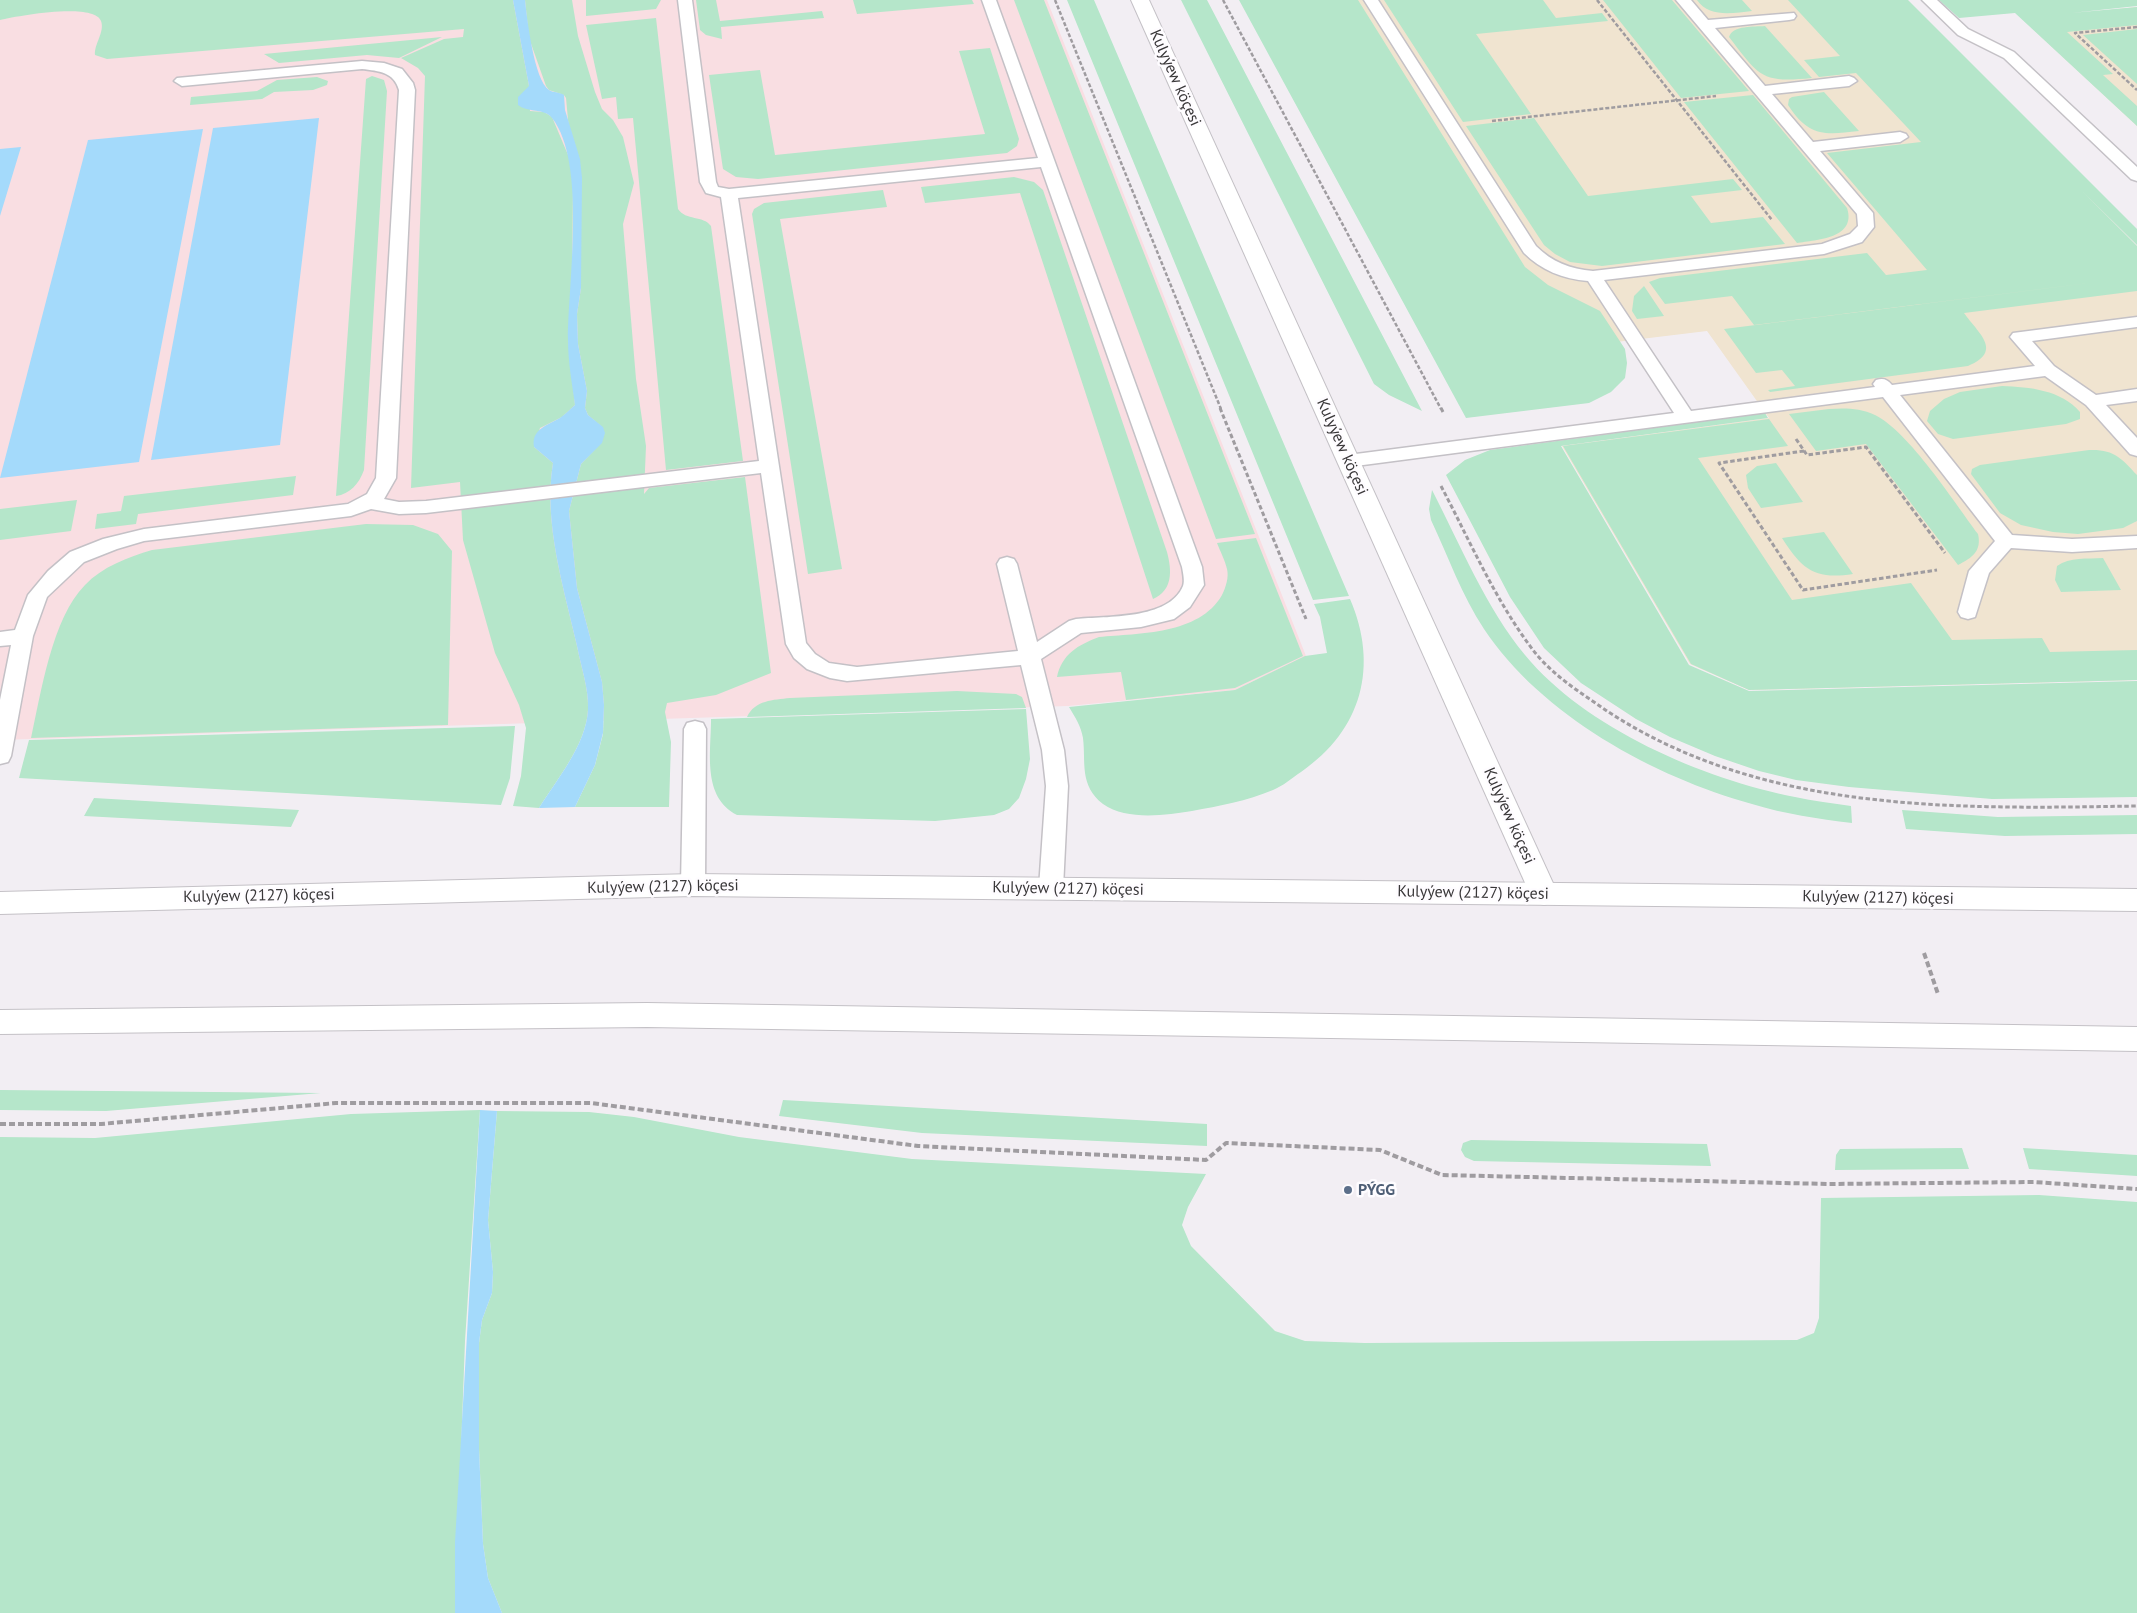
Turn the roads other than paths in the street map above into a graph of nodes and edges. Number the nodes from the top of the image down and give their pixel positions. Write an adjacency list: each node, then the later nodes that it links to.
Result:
1 (685, 0): 16 (lane)
2 (989, 0): 14 (lane)
3 (1140, 0): 25 (main road, Kulyýew köçesi)
4 (1371, 0): 17 (lane)
5 (1683, 0): 8 (lane)
6 (1929, 0): 15 (lane)
7 (1789, 16): 8 (lane)
8 (1704, 25): 11 (lane)
9 (182, 81): 27 (lane)
10 (1849, 81): 11 (lane)
11 (1761, 91): 13 (lane)
12 (1900, 137): 13 (lane)
13 (1809, 147): 17 (lane)
14 (1045, 162): 16 (lane); 34 (lane)
15 (2134, 169)
16 (729, 194): 26 (lane)
17 (1593, 276): 23 (lane)
18 (2137, 322): 19 (lane)
19 (2048, 370): 20 (lane); 22 (lane)
20 (1885, 387): 23 (lane); 28 (lane)
21 (2137, 395): 22 (lane)
22 (2093, 401): 24 (lane)
23 (1686, 417): 25 (lane)
24 (2137, 450)
25 (1348, 461): 39 (main road, Kulyýew köçesi)
26 (770, 466): 27 (lane); 34 (lane)
27 (371, 503): 32 (lane)
28 (2006, 541): 29 (lane); 31 (lane)
29 (2137, 542)
30 (1007, 564): 34 (lane)
31 (1968, 612)
32 (23, 636): 33 (lane); 36 (lane)
33 (0, 639)
34 (1029, 657): 38 (lane)
35 (695, 729): 37 (lane)
36 (0, 756)
37 (694, 885): 38 (main road, Kulyýew (2127) köçesi); 41 (main road, Kulyýew (2127) köçesi)
38 (1051, 888): 39 (main road, Kulyýew (2127) köçesi)
39 (1544, 894): 40 (main road, Kulyýew (2127) köçesi)
40 (2137, 900)
41 (0, 903)
42 (0, 1022): 43 (main road)
43 (2137, 1039)

